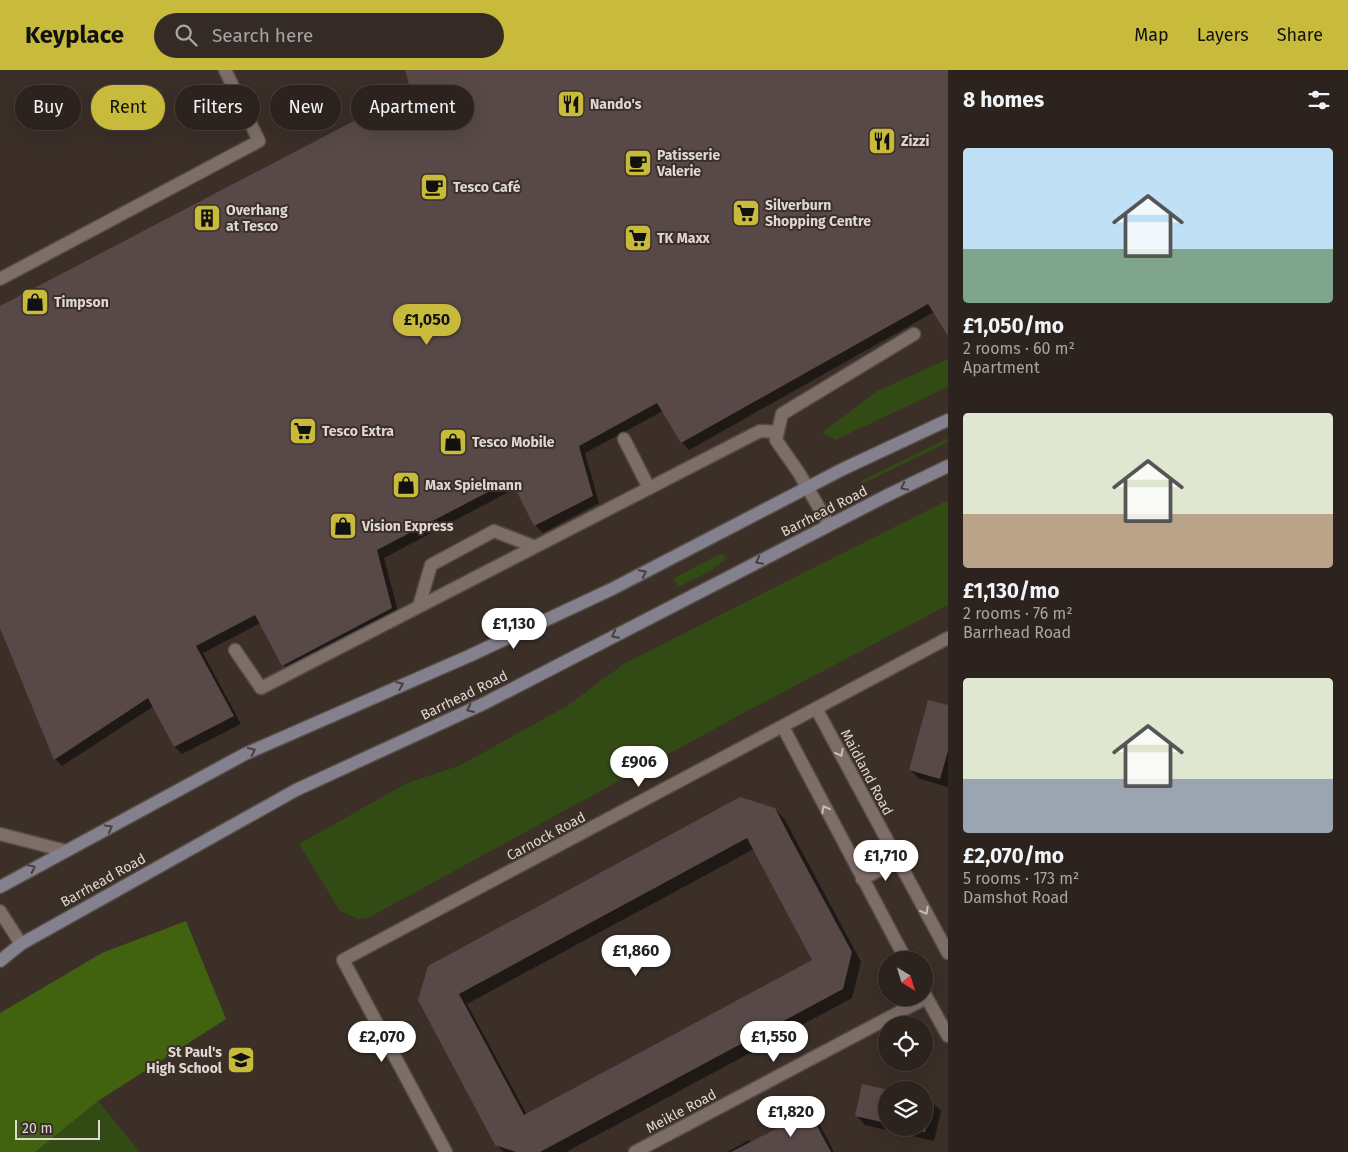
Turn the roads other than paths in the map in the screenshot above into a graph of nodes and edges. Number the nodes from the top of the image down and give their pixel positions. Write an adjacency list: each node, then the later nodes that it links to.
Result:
1 (225, 70): 2 (street)
2 (0, 279)
3 (914, 334): 5 (street)
4 (948, 420): 9 (main road, Barrhead Road)
5 (778, 432): 8 (street); 9 (street)
6 (624, 439): 8 (street)
7 (948, 466): 10 (main road, Barrhead Road, one-way to 10)
8 (649, 488): 11 (street)
9 (808, 488): 10 (street); 18 (main road, Barrhead Road, one-way to 9)
10 (829, 525): 23 (main road, Barrhead Road, one-way to 23)
11 (533, 546): 12 (street); 12 (street)
12 (419, 606): 14 (street)
13 (948, 638): 15 (street, Carnock Road)
14 (235, 650)
15 (817, 710): 16 (street, Carnock Road); 19 (street, Maidland Road, one-way to 19)
16 (783, 727): 20 (street, one-way to 16); 30 (street, Carnock Road)
17 (0, 834): 18 (street)
18 (66, 851): 21 (main road, Barrhead Road, one-way to 18)
19 (897, 861): 20 (street); 25 (street, Maidland Road, one-way to 25)
20 (862, 879): 24 (street)
21 (0, 886)
22 (0, 911): 23 (street)
23 (21, 944): 26 (main road, Barrhead Road)
24 (901, 951)
25 (948, 953)
26 (0, 961)
27 (905, 1006): 31 (street, Meikle Road)
28 (931, 1006): 29 (street)
29 (948, 1036)
30 (446, 1152)
31 (635, 1152)

